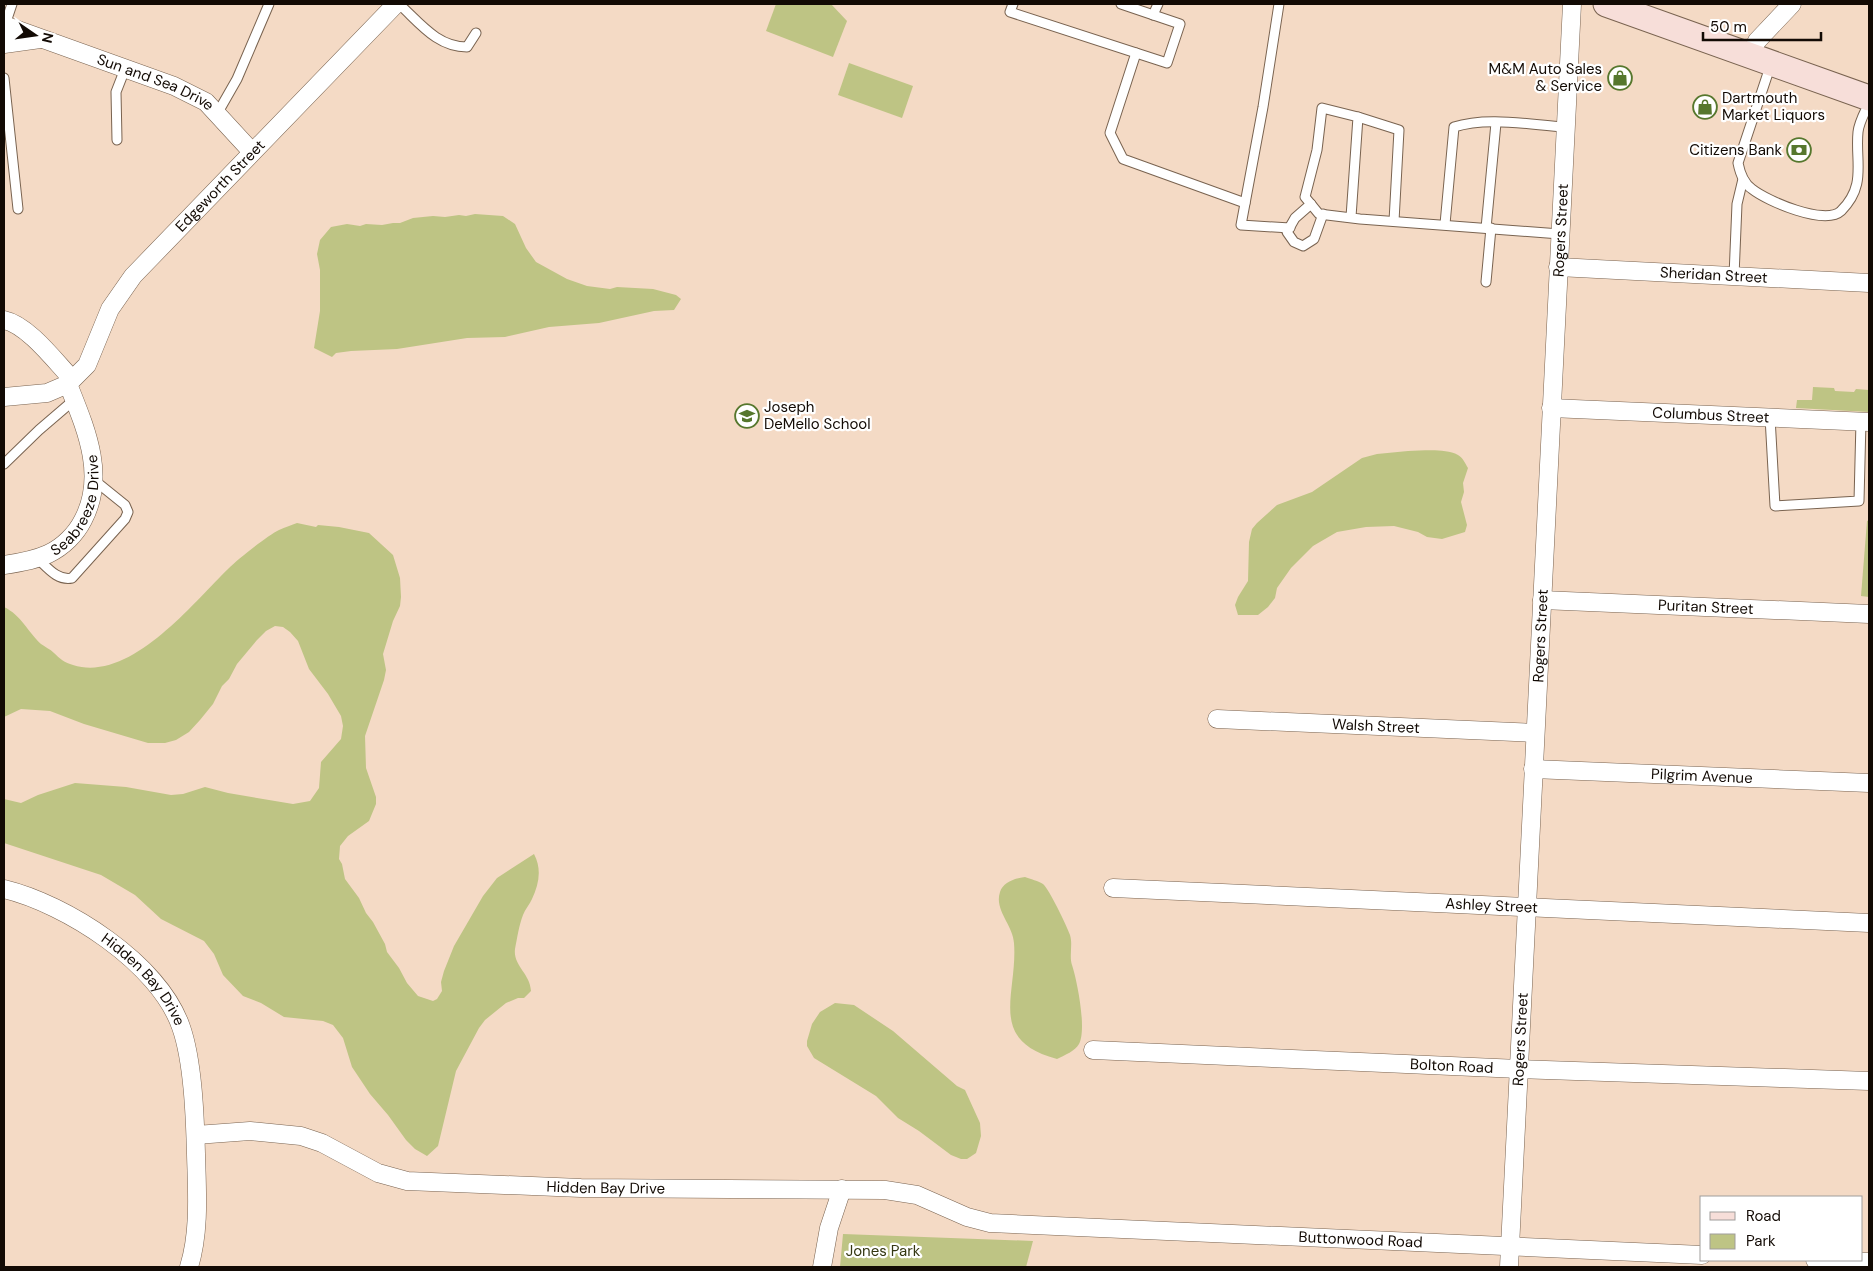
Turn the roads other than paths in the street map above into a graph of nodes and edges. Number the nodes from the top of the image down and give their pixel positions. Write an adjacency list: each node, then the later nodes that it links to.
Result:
1 (12, 4): 12 (lane)
2 (269, 4): 22 (lane)
3 (398, 4): 13 (lane); 27 (street, Edgeworth Street)
4 (1014, 4): 16 (lane)
5 (1121, 4): 11 (lane)
6 (1158, 4): 11 (lane)
7 (1280, 4): 29 (lane)
8 (1572, 4): 25 (street, Rogers Street)
9 (1606, 4): 17 (main road)
10 (1792, 4): 17 (street)
11 (1153, 15): 16 (lane)
12 (4, 25): 14 (street, Sun and Sea Drive)
13 (476, 33)
14 (43, 39): 15 (street, Sun and Sea Drive); 18 (street, Sun and Sea Drive)
15 (4, 44)
16 (1136, 53): 29 (lane)
17 (1760, 59): 20 (main road); 28 (lane)
18 (125, 69): 22 (street, Sun and Sea Drive); 26 (lane)
19 (4, 78): 31 (lane)
20 (1869, 98)
21 (1869, 103): 28 (lane)
22 (218, 114): 27 (street, Sun and Sea Drive)
23 (1358, 117): 30 (lane); 33 (lane); 34 (lane)
24 (1496, 123): 25 (lane); 35 (lane); 37 (lane)
25 (1565, 128): 38 (street, Rogers Street)
26 (117, 140)
27 (252, 152): 44 (street, Edgeworth Street)
28 (1743, 179): 40 (lane)
29 (1245, 203): 36 (lane)
30 (1311, 204): 32 (lane); 36 (lane)
31 (18, 209)
32 (1323, 214): 33 (lane); 36 (lane)
33 (1350, 218): 34 (lane)
34 (1394, 221): 35 (lane)
35 (1445, 224): 37 (lane)
36 (1290, 228)
37 (1489, 228): 38 (lane); 41 (lane)
38 (1560, 234): 39 (street, Rogers Street)
39 (1558, 268): 40 (street, Sheridan Street); 46 (street, Rogers Street)
40 (1734, 276): 42 (street, Sheridan Street)
41 (1486, 282)
42 (1869, 283)
43 (4, 320): 44 (street)
44 (71, 388): 45 (street); 49 (lane); 50 (street, Seabreeze Drive)
45 (4, 397)
46 (1551, 408): 47 (street, Columbus Street); 53 (street, Rogers Street)
47 (1770, 418): 48 (street, Columbus Street); 48 (lane)
48 (1865, 421)
49 (4, 464)
50 (94, 480): 51 (street, Seabreeze Drive); 51 (lane)
51 (37, 558): 52 (street, Seabreeze Drive)
52 (4, 565)
53 (1542, 600): 54 (street, Puritan Street); 56 (street, Rogers Street)
54 (1869, 614)
55 (1217, 718): 56 (street, Walsh Street)
56 (1535, 733): 57 (street, Rogers Street)
57 (1533, 769): 58 (street, Pilgrim Avenue); 61 (street, Rogers Street)
58 (1869, 782)
59 (1113, 888): 61 (street, Ashley Street)
60 (4, 889): 66 (street, Hidden Bay Drive)
61 (1526, 907): 62 (street, Ashley Street); 64 (street, Rogers Street)
62 (1869, 923)
63 (1093, 1050): 64 (street, Bolton Road)
64 (1518, 1069): 65 (street, Bolton Road); 69 (street, Rogers Street)
65 (1869, 1081)
66 (196, 1135): 67 (street, Hidden Bay Drive); 73 (street, Hidden Bay Drive)
67 (842, 1189): 68 (street, Hidden Bay Drive); 74 (street)
68 (1021, 1226): 69 (street, Buttonwood Road)
69 (1510, 1246): 70 (street, Buttonwood Road); 75 (street, Rogers Street)
70 (1700, 1255)
71 (1842, 1261): 72 (street)
72 (1869, 1262)
73 (189, 1267)
74 (822, 1267)
75 (1509, 1267)

